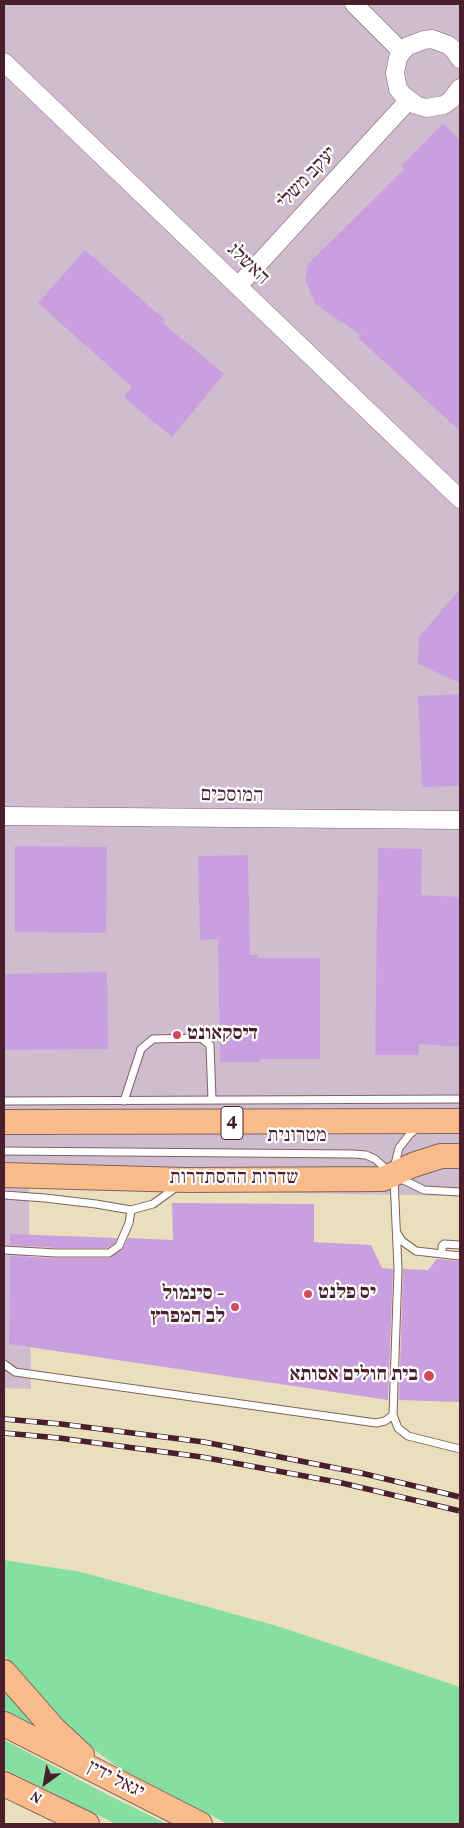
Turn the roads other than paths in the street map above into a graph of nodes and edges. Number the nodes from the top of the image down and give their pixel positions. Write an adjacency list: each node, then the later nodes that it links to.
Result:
1 (354, 4): 3 (street)
2 (458, 51): 3 (street)
3 (402, 52): 6 (street)
4 (4, 62): 7 (street, האשלג)
5 (457, 99): 6 (street)
6 (408, 101): 7 (street, יעקב משלי)
7 (238, 286): 8 (street, האשלג)
8 (460, 499)
9 (4, 816): 10 (street, המוסכים)
10 (460, 820)
11 (460, 1099): 13 (lane)
12 (124, 1100): 13 (lane); 13 (lane); 14 (lane)
13 (212, 1100)
14 (6, 1108): 15 (highway, 4)
15 (431, 1121): 16 (highway, 4); 20 (lane)
16 (460, 1121)
17 (4, 1151): 20 (lane, מטרונית)
18 (460, 1156): 20 (highway, שדרות ההסתדרות)
19 (4, 1175): 21 (highway, שדרות ההסתדרות)
20 (393, 1175): 21 (highway, שדרות ההסתדרות); 22 (lane, מטרונית); 25 (lane)
21 (186, 1180): 24 (lane)
22 (460, 1192)
23 (4, 1195): 24 (lane)
24 (132, 1210): 27 (lane)
25 (395, 1228): 28 (lane); 31 (lane)
26 (460, 1245): 28 (lane)
27 (4, 1250)
28 (442, 1254): 29 (lane)
29 (460, 1256)
30 (4, 1364): 31 (lane)
31 (393, 1415): 32 (lane)
32 (460, 1450)
33 (4, 1672): 35 (highway)
34 (4, 1724): 35 (highway, יגאל ידין)
35 (110, 1778): 38 (highway, יגאל ידין)
36 (4, 1784): 37 (highway)
37 (87, 1824)
38 (200, 1824)

